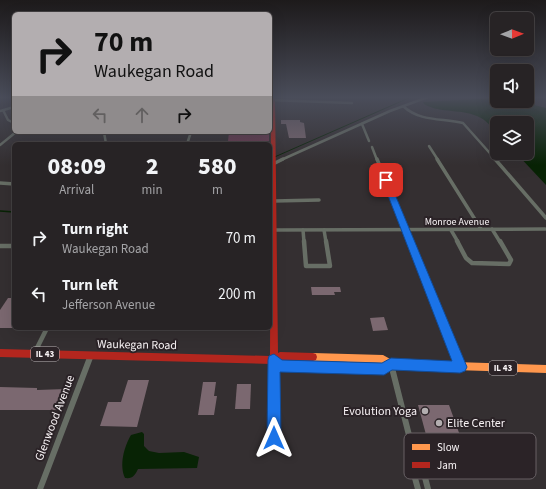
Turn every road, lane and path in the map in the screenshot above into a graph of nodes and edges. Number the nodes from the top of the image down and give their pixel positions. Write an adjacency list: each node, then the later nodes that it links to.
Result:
1 (372, 120): 3 (street)
2 (427, 120): 16 (street)
3 (362, 124): 6 (street); 10 (street)
4 (272, 125): 10 (main road)
5 (13, 134): 7 (street)
6 (369, 141)
7 (0, 144)
8 (429, 146): 23 (street)
9 (372, 147): 21 (street)
10 (273, 160): 13 (main road)
11 (0, 183): 12 (street)
12 (12, 184)
13 (272, 187): 15 (main road)
14 (319, 200): 15 (street)
15 (274, 201): 18 (main road)
16 (546, 218)
17 (545, 229): 24 (street, Monroe Avenue)
18 (274, 230): 19 (street, Monroe Avenue); 31 (main road)
19 (303, 230): 20 (street, Monroe Avenue); 20 (street)
20 (324, 230): 21 (street, Monroe Avenue)
21 (405, 230): 22 (street, Monroe Avenue); 33 (street)
22 (451, 230): 23 (street, Monroe Avenue); 24 (street)
23 (481, 230): 24 (street, Monroe Avenue)
24 (492, 230)
25 (0, 246): 26 (street)
26 (12, 246)
27 (47, 330): 29 (street)
28 (0, 353): 29 (main road, Waukegan Road / IL 43)
29 (34, 354): 30 (main road, Waukegan Road / IL 43)
30 (91, 355): 31 (main road, Waukegan Road / IL 43); 39 (street, Glenwood Avenue)
31 (274, 360): 32 (main road, Waukegan Road / IL 43); 32 (main road, Waukegan Road / IL 43); 36 (street)
32 (391, 364): 33 (main road, Waukegan Road / IL 43); 35 (street)
33 (460, 367): 34 (main road, Waukegan Road / IL 43)
34 (546, 369)
35 (408, 433)
36 (274, 438)
37 (415, 479): 40 (street)
38 (425, 479): 41 (street)
39 (40, 489)
40 (418, 489)
41 (428, 489)

